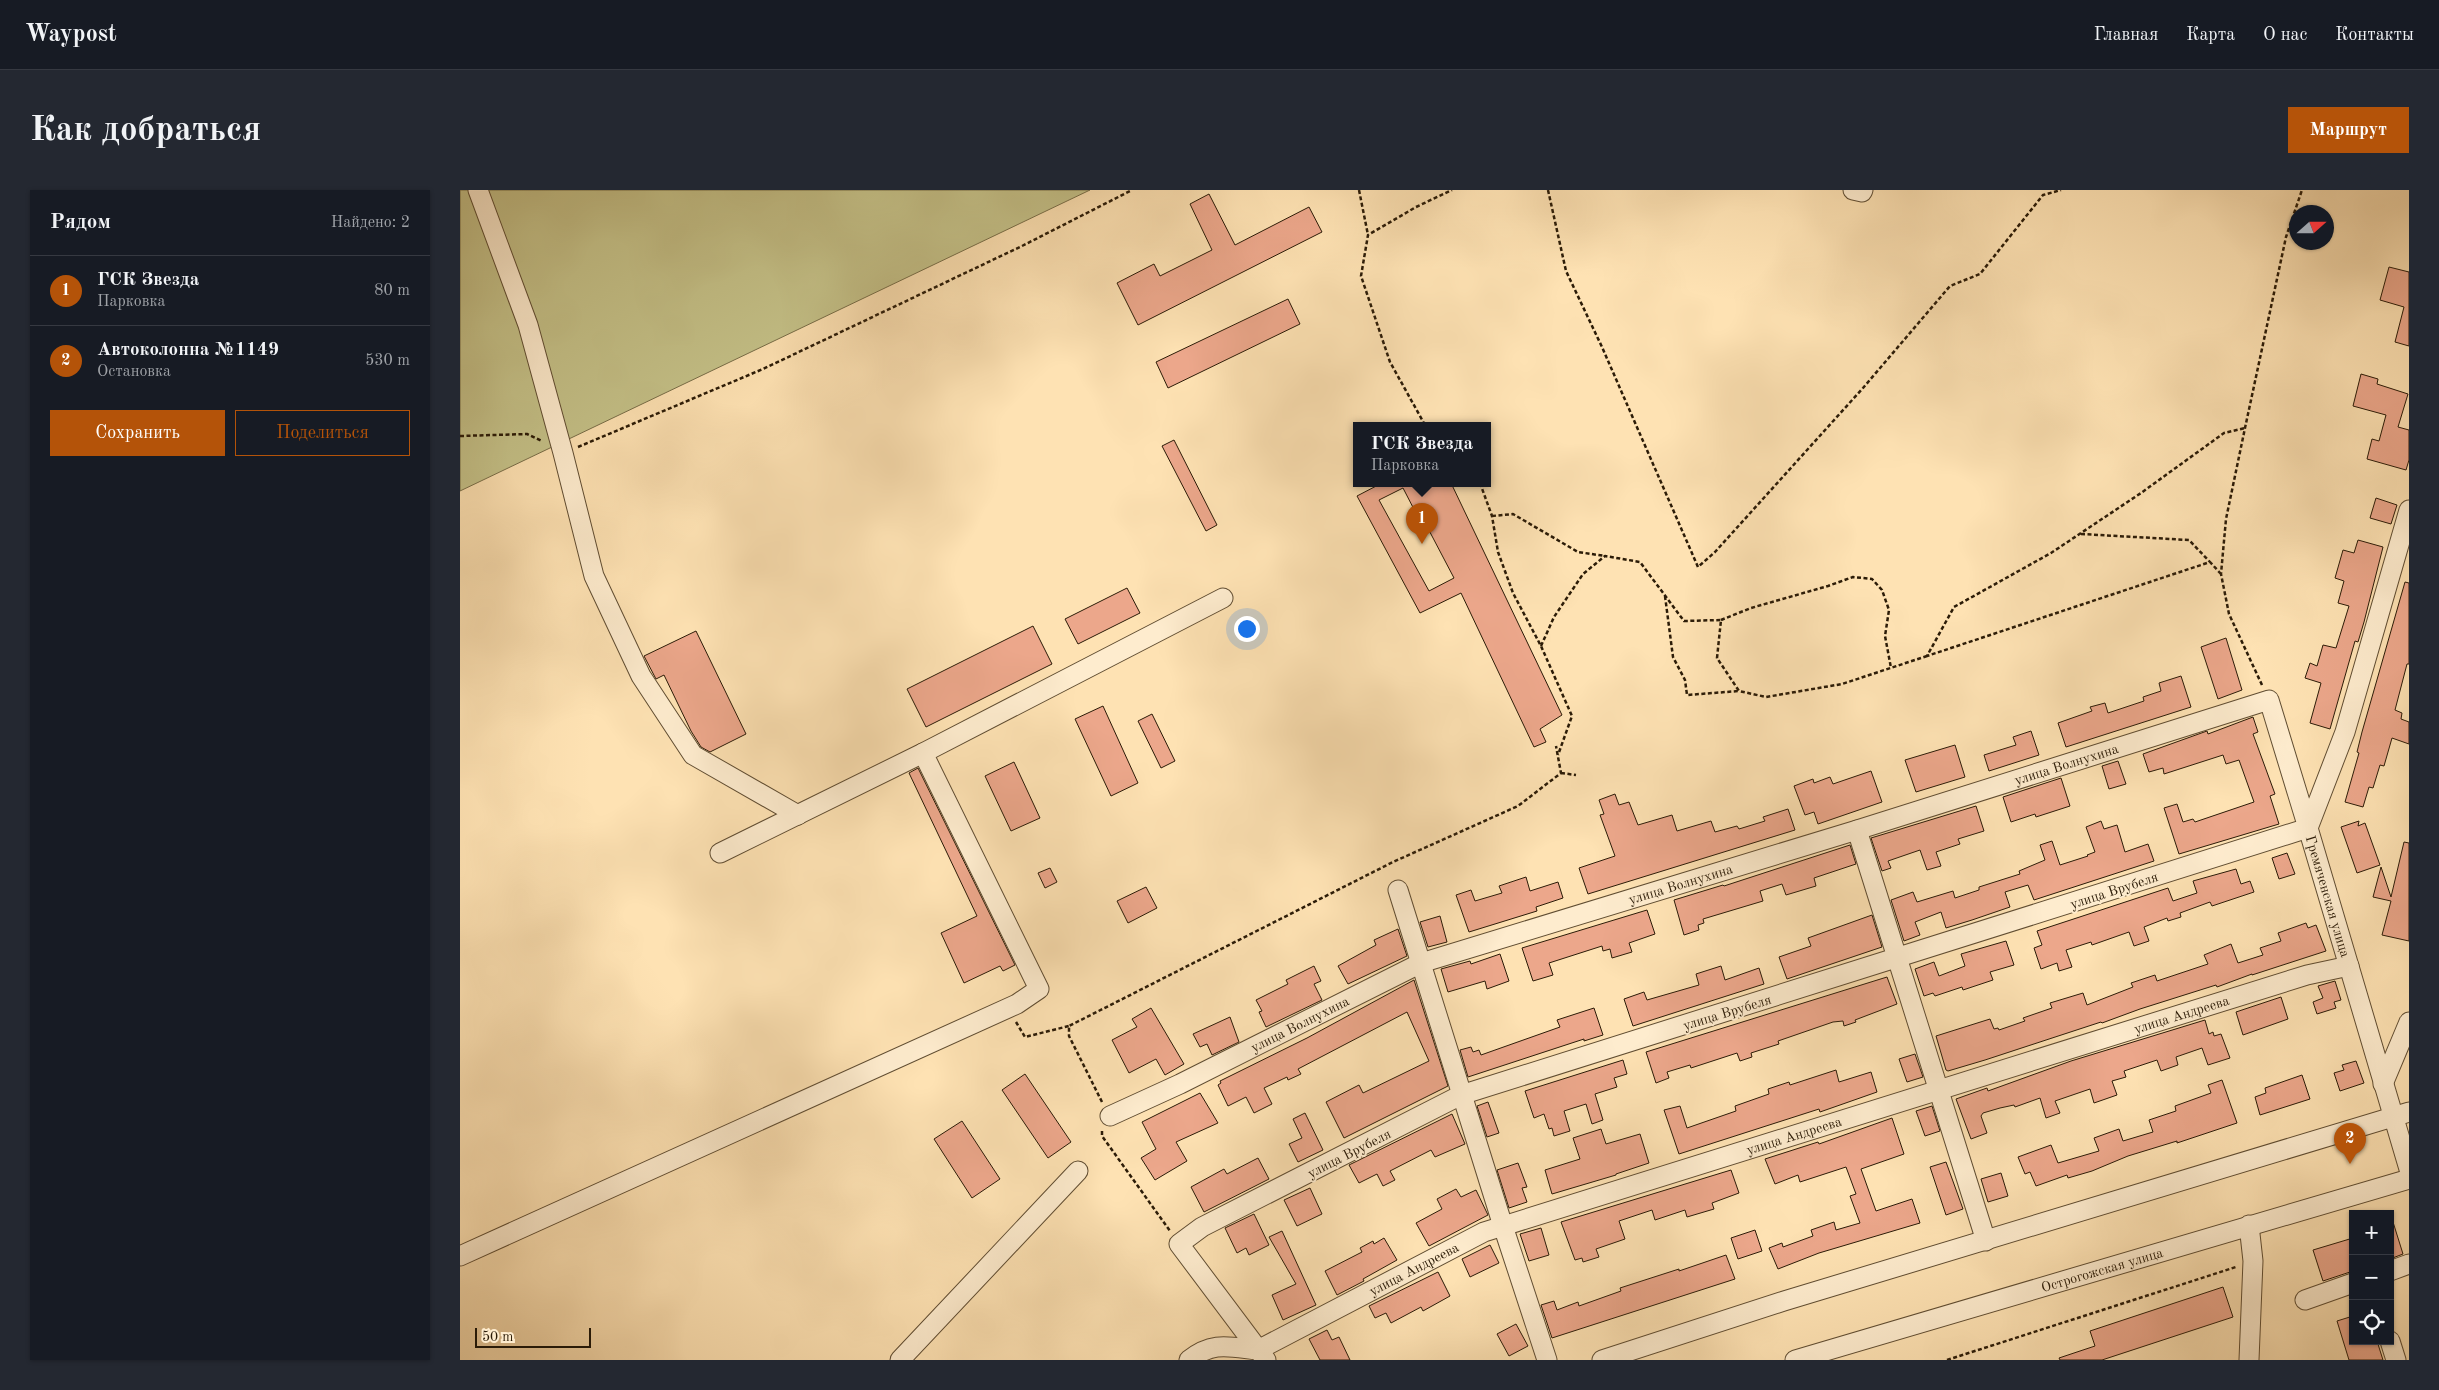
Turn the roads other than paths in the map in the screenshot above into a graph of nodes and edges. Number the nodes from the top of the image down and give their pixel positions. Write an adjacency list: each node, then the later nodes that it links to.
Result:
1 (478, 190): 7 (street)
2 (1853, 190): 3 (street)
3 (1863, 190)
4 (2409, 510): 8 (street, Гремяченская улица)
5 (1223, 598): 6 (street)
6 (923, 753): 7 (street); 27 (street)
7 (798, 815): 10 (street)
8 (2308, 828): 9 (street, улица Волнухина); 12 (street, улица Врубеля); 14 (street, Гремяченская улица)
9 (1857, 830): 12 (street); 13 (street, улица Волнухина)
10 (720, 853)
11 (1398, 890): 13 (street)
12 (1896, 959): 17 (street); 18 (street, улица Врубеля)
13 (1421, 963): 18 (street); 20 (street, улица Волнухина)
14 (2349, 966): 16 (street, Гремяченская улица); 17 (street, улица Андреева)
15 (2409, 1022): 16 (street)
16 (2383, 1084): 19 (street, Гремяченская улица)
17 (1939, 1091): 25 (street, улица Андреева); 26 (street)
18 (1461, 1095): 25 (street); 33 (street, улица Врубеля)
19 (2401, 1114): 21 (street, Гремяченская улица); 26 (street)
20 (1110, 1116)
21 (2409, 1169)
22 (1078, 1171): 34 (street)
23 (2409, 1179): 24 (street, Острогожская улица)
24 (2249, 1225): 38 (street, Острогожская улица); 39 (street)
25 (1502, 1226): 33 (street, улица Андреева); 36 (street)
26 (1986, 1241): 37 (street)
27 (460, 1256)
28 (2409, 1264): 29 (street)
29 (2394, 1269)
30 (2349, 1284): 31 (street)
31 (2305, 1300)
32 (2391, 1345): 40 (street)
33 (1262, 1355): 35 (street)
34 (909, 1356)
35 (1189, 1360)
36 (1547, 1360)
37 (1602, 1360)
38 (1795, 1360)
39 (2248, 1360)
40 (2396, 1360)

